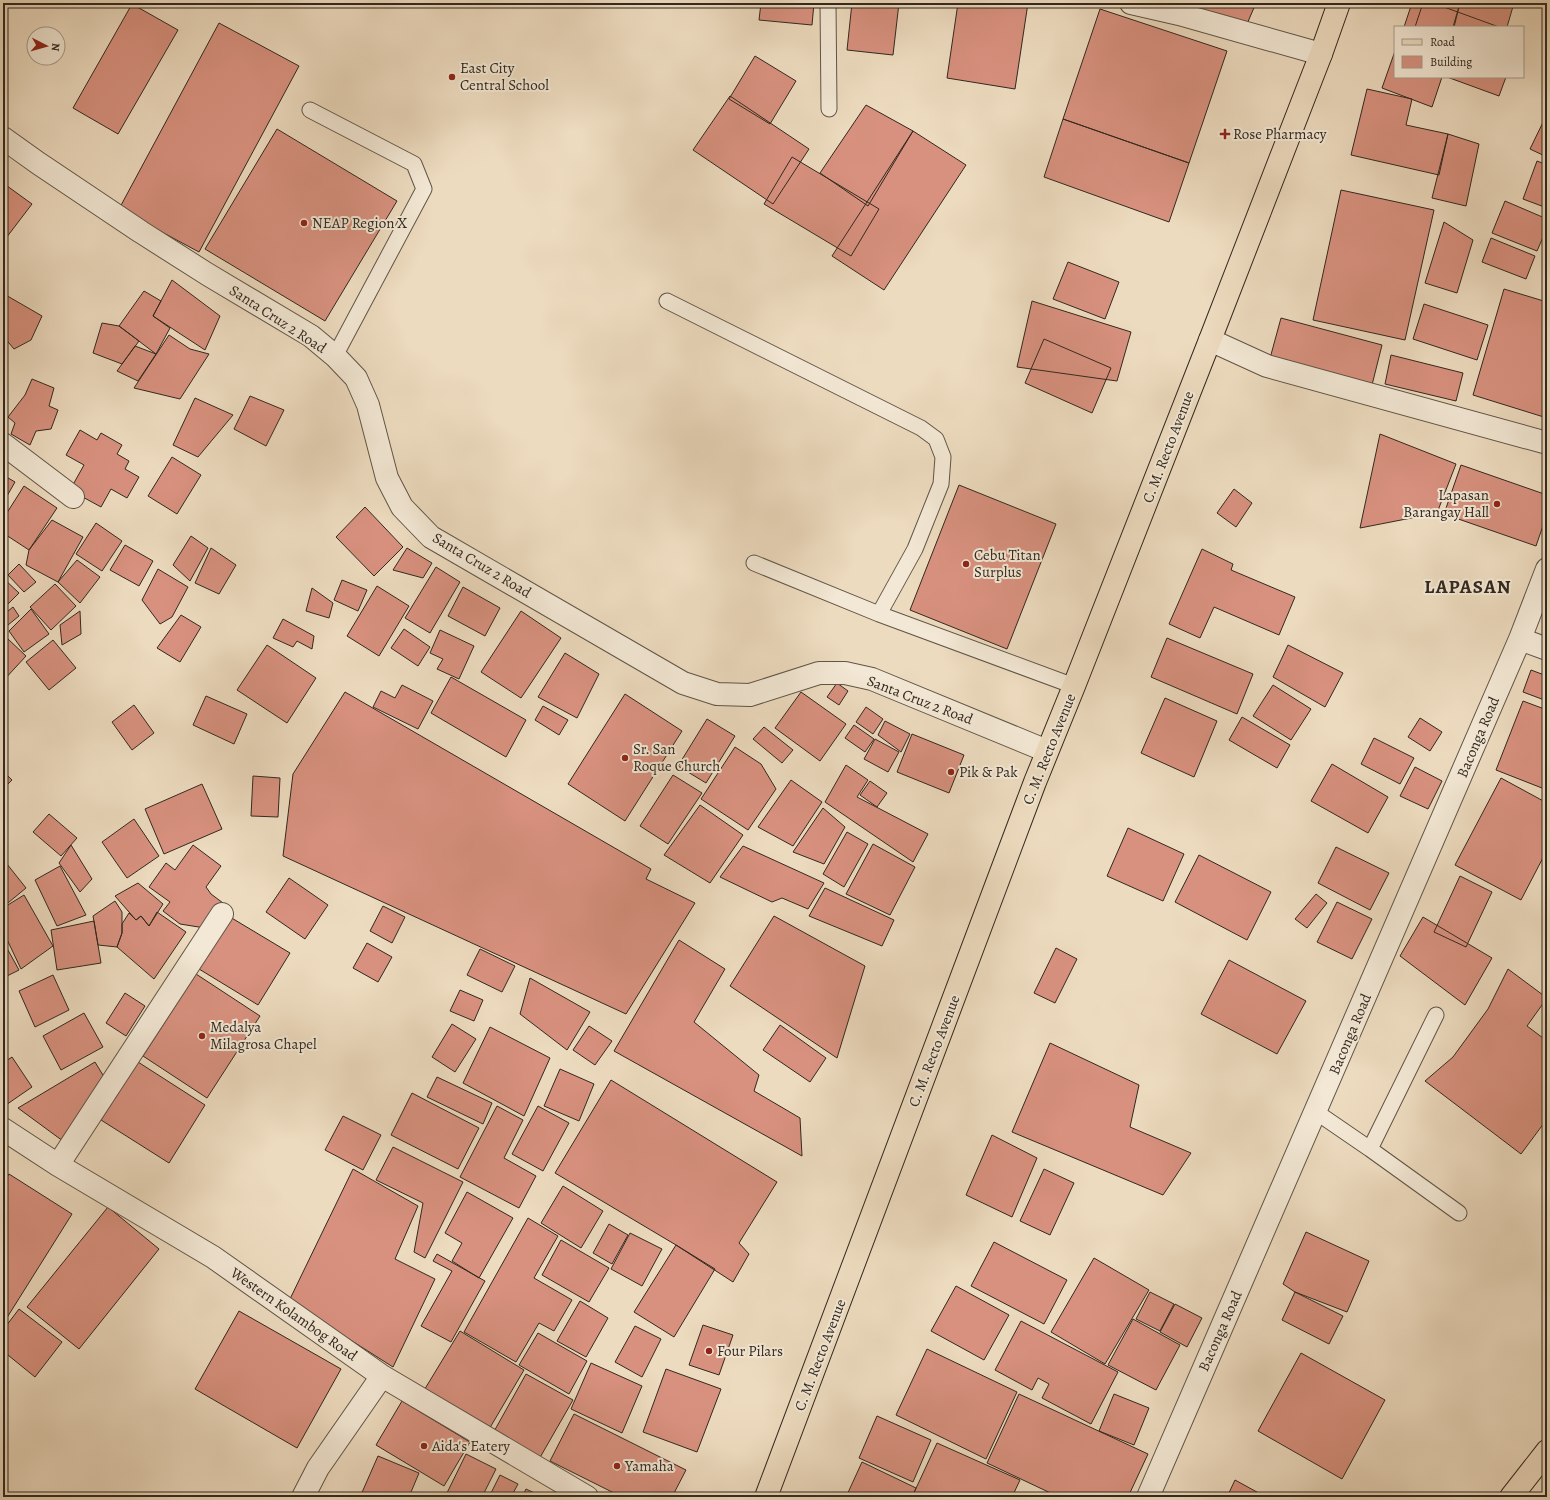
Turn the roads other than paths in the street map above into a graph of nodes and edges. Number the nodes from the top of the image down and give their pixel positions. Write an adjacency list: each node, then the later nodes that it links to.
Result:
1 (828, 3): 5 (lane)
2 (1131, 3): 4 (street)
3 (1339, 3): 4 (main road, C. M. Recto Avenue)
4 (1321, 54): 9 (main road, C. M. Recto Avenue)
5 (829, 109)
6 (310, 110): 10 (lane)
7 (3, 138): 10 (street, Santa Cruz 2 Road)
8 (667, 300): 16 (lane)
9 (1210, 340): 11 (street); 19 (main road, C. M. Recto Avenue)
10 (336, 356): 20 (street, Santa Cruz 2 Road)
11 (1547, 442)
12 (3, 444): 13 (street)
13 (73, 497)
14 (754, 563): 16 (lane)
15 (1547, 569): 17 (street, Baconga Road)
16 (879, 614): 19 (lane)
17 (1520, 639): 18 (street); 23 (street, Baconga Road)
18 (1547, 649)
19 (1074, 686): 20 (main road, C. M. Recto Avenue)
20 (1047, 751): 32 (main road, C. M. Recto Avenue)
21 (222, 914): 26 (street)
22 (1436, 1016): 25 (lane)
23 (1316, 1112): 25 (lane); 33 (street, Baconga Road)
24 (3, 1129): 26 (street, Western Kolambog Road)
25 (1370, 1149): 27 (lane)
26 (58, 1165): 28 (street, Western Kolambog Road)
27 (1459, 1213)
28 (382, 1376): 30 (street); 31 (street, Western Kolambog Road)
29 (1547, 1451): 34 (main road)
30 (304, 1497)
31 (586, 1497)
32 (766, 1497)
33 (1148, 1497)
34 (1511, 1497)

